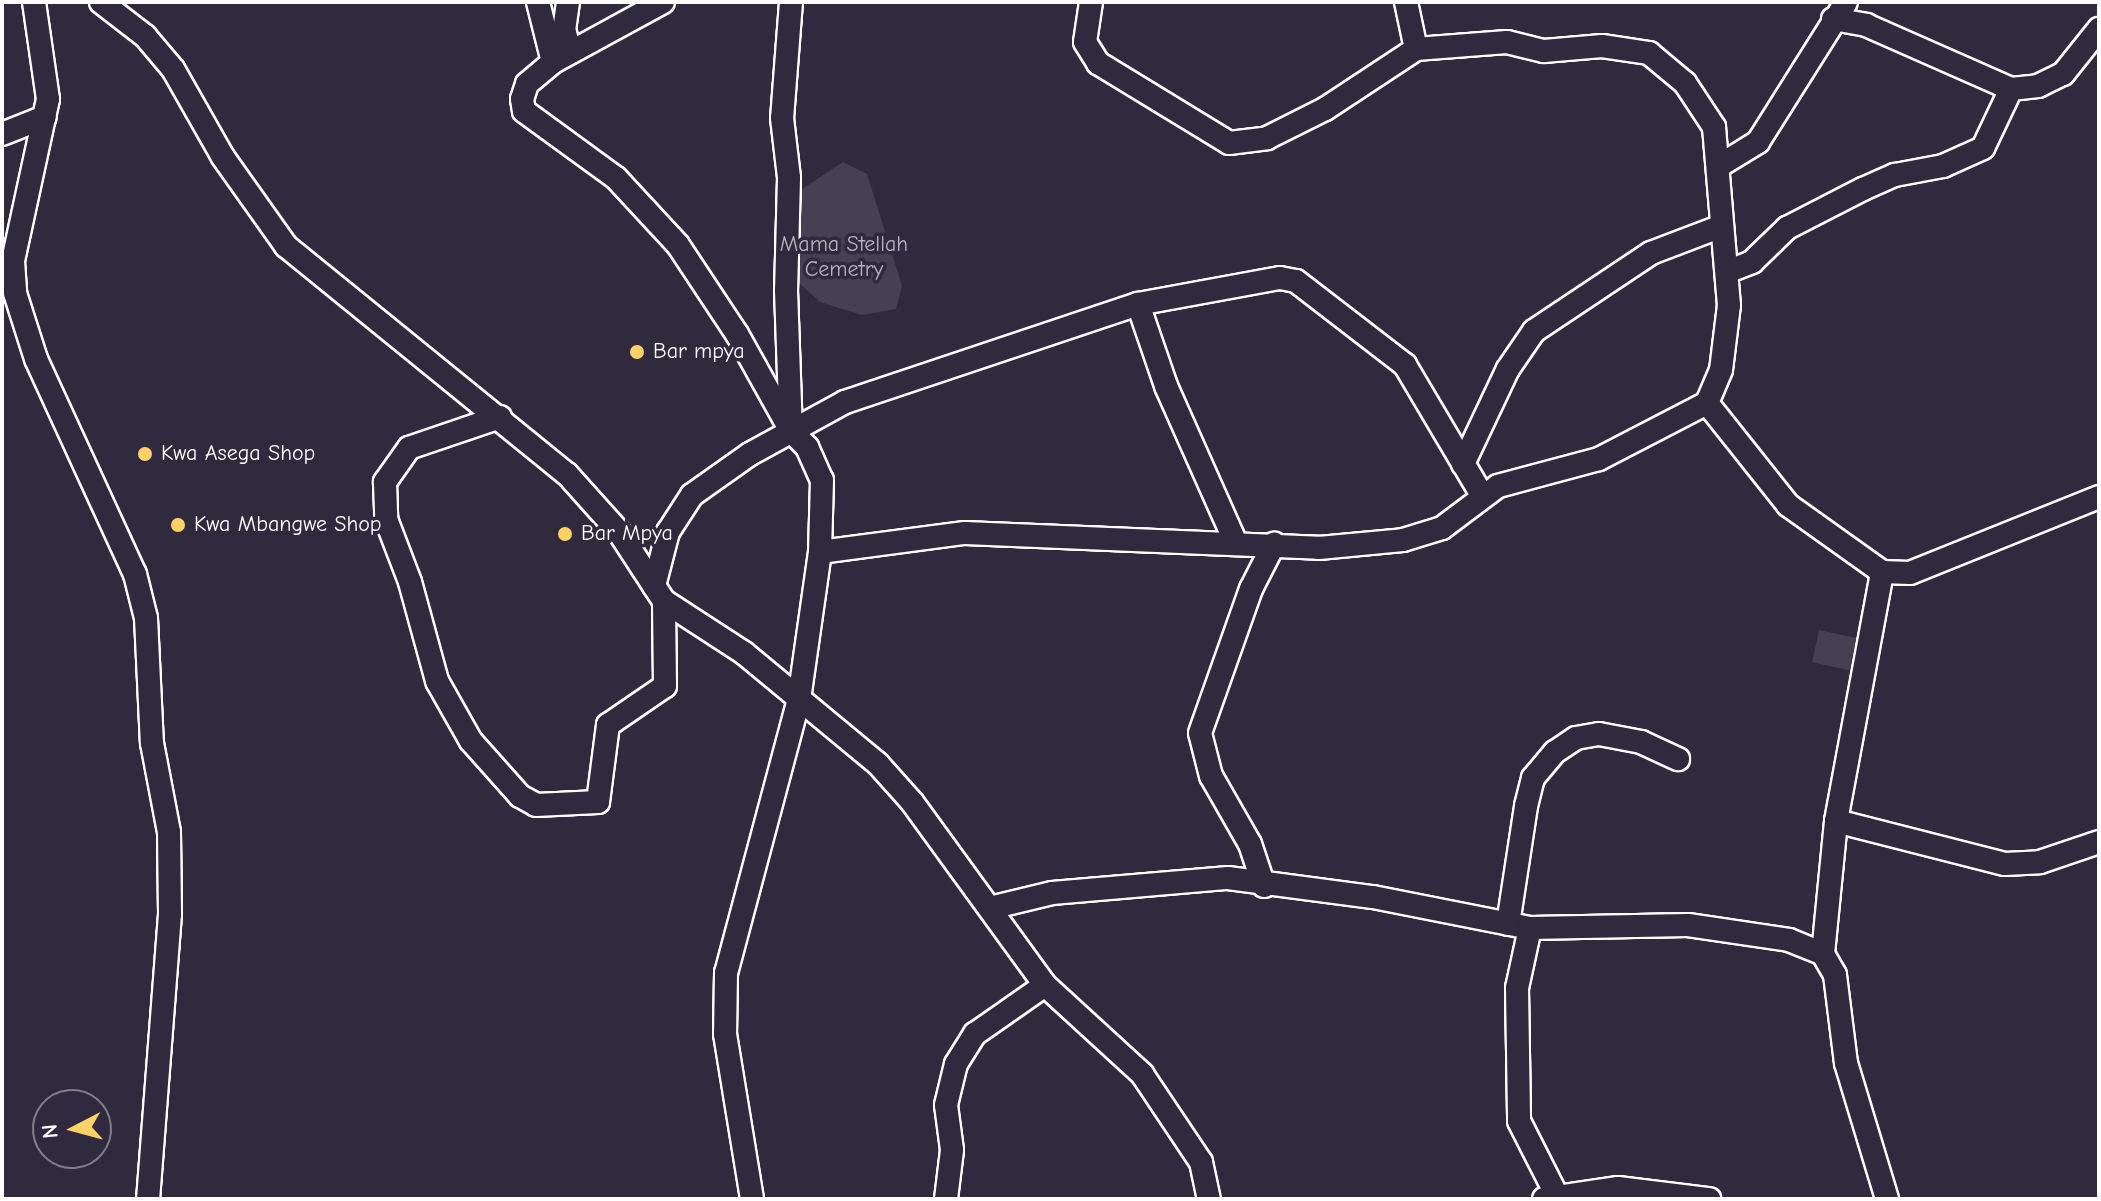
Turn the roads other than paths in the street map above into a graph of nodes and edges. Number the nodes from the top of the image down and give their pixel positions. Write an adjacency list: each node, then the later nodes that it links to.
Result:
1 (34, 2): 14 (street)
2 (101, 2): 21 (street)
3 (538, 2): 12 (street)
4 (568, 2): 12 (street)
5 (663, 2): 12 (street)
6 (791, 2): 22 (street)
7 (1091, 2): 11 (street)
8 (1406, 2): 11 (street)
9 (1840, 10): 13 (street); 16 (street)
10 (2099, 29): 13 (street)
11 (1416, 49): 16 (street)
12 (562, 57): 22 (street)
13 (2011, 89): 18 (street)
14 (45, 117): 15 (street); 41 (street)
15 (2, 134)
16 (1719, 166): 17 (street)
17 (1719, 227): 18 (street); 23 (street)
18 (1729, 271): 20 (street)
19 (1138, 304): 22 (street); 23 (street); 26 (street)
20 (1707, 403): 24 (street); 29 (street)
21 (500, 417): 30 (street); 30 (street)
22 (791, 431): 28 (street); 30 (street)
23 (1463, 464): 24 (street)
24 (1482, 495): 27 (street)
25 (2099, 497): 29 (street)
26 (1236, 543): 27 (street); 28 (street)
27 (1274, 544): 35 (street)
28 (820, 552): 31 (street)
29 (1882, 572): 33 (street)
30 (659, 593): 31 (street)
31 (799, 699): 36 (street); 42 (street)
32 (1678, 759): 37 (street)
33 (1836, 821): 34 (street); 38 (street)
34 (2099, 842)
35 (1264, 886): 36 (street); 37 (street)
36 (990, 908): 39 (street)
37 (1519, 926): 38 (street); 40 (street)
38 (1823, 954): 46 (street)
39 (1045, 985): 43 (street); 44 (street)
40 (1550, 1196): 45 (street)
41 (148, 1199)
42 (752, 1199)
43 (946, 1199)
44 (1209, 1199)
45 (1709, 1199)
46 (1887, 1199)

